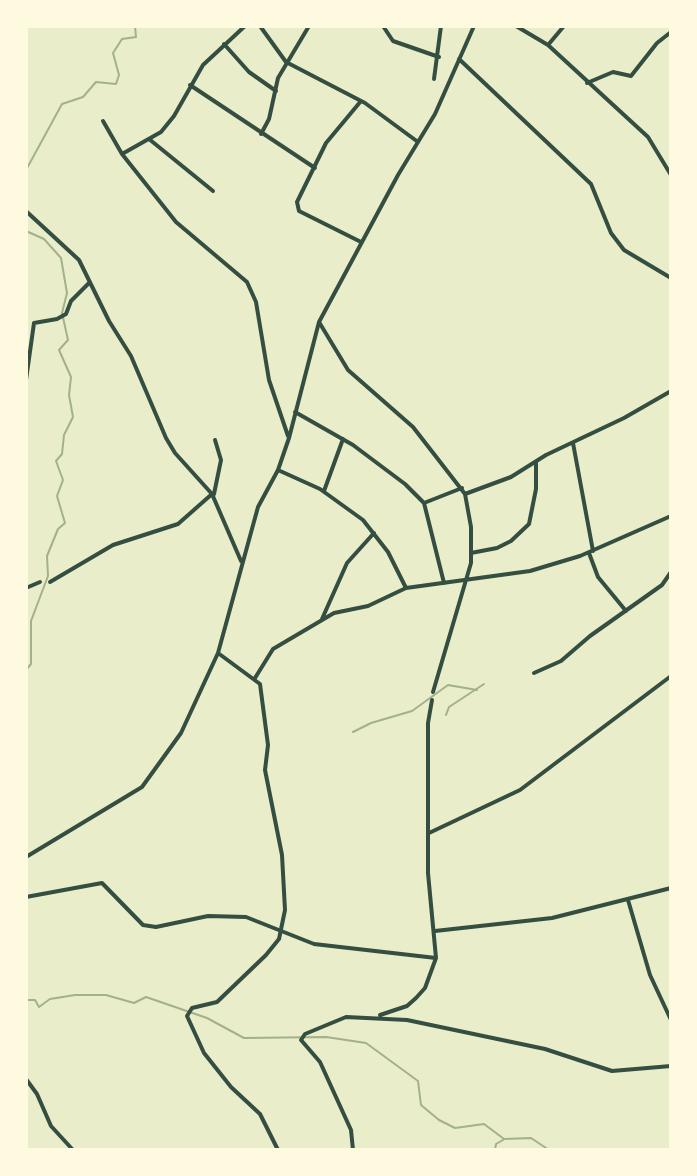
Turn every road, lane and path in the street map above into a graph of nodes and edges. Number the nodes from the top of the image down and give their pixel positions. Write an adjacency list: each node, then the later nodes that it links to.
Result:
1 (245, 26): 10 (street)
2 (260, 26): 14 (street)
3 (309, 26): 14 (street)
4 (383, 26): 12 (street)
5 (441, 26): 12 (street)
6 (474, 26): 13 (street)
7 (516, 26): 11 (street)
8 (564, 26): 11 (street)
9 (671, 32): 16 (street)
10 (224, 44): 17 (street); 18 (street)
11 (548, 45): 16 (street)
12 (439, 57): 15 (street)
13 (459, 59): 23 (street); 30 (street)
14 (286, 62): 18 (street); 19 (street)
15 (434, 79)
16 (587, 83): 26 (street)
17 (190, 85): 21 (street); 22 (street)
18 (276, 91): 21 (street)
19 (361, 101): 23 (street); 25 (street)
20 (103, 121): 24 (street)
21 (261, 134): 25 (street)
22 (149, 139): 24 (street); 27 (street)
23 (418, 142): 29 (street)
24 (122, 154): 36 (street)
25 (315, 168): 29 (street)
26 (671, 175)
27 (213, 191)
28 (27, 212): 31 (street)
29 (361, 242): 32 (street)
30 (671, 278)
31 (90, 282): 33 (street); 44 (street)
32 (319, 322): 35 (street); 43 (street)
33 (26, 380)
34 (671, 391): 39 (street)
35 (295, 412): 36 (street); 37 (street)
36 (289, 438): 41 (street)
37 (343, 439): 42 (street); 45 (street)
38 (215, 440): 44 (street)
39 (573, 442): 40 (street); 48 (street)
40 (536, 462): 43 (street); 49 (street)
41 (278, 470): 42 (street); 50 (street)
42 (324, 491): 47 (street)
43 (463, 491): 45 (street); 49 (street)
44 (213, 495): 50 (street); 53 (street)
45 (424, 503): 55 (street)
46 (671, 516): 48 (street)
47 (374, 533): 57 (street); 59 (street)
48 (591, 552): 54 (street); 58 (street)
49 (471, 553): 54 (street)
50 (242, 563): 60 (street)
51 (671, 572): 58 (street)
52 (40, 582): 56 (street)
53 (50, 582)
54 (467, 582): 55 (street); 64 (street)
55 (444, 583): 57 (street)
56 (26, 588)
57 (406, 588): 59 (street)
58 (626, 611): 61 (street)
59 (322, 620): 63 (street)
60 (218, 653): 63 (street); 67 (street)
61 (534, 673)
62 (671, 676): 66 (street)
63 (255, 678): 71 (street)
64 (433, 692)
65 (432, 700): 66 (street)
66 (429, 833): 72 (street)
67 (26, 857)
68 (671, 888): 70 (street)
69 (26, 897): 71 (street)
70 (628, 900): 72 (street); 77 (street)
71 (281, 931): 73 (street); 81 (street)
72 (435, 931): 73 (street)
73 (436, 958): 74 (street)
74 (407, 1006): 75 (street); 76 (street)
75 (378, 1016): 76 (street); 82 (street)
76 (407, 1020): 78 (street)
77 (671, 1020)
78 (671, 1066)
79 (26, 1079): 80 (street)
80 (73, 1150)
81 (278, 1150)
82 (353, 1150)

